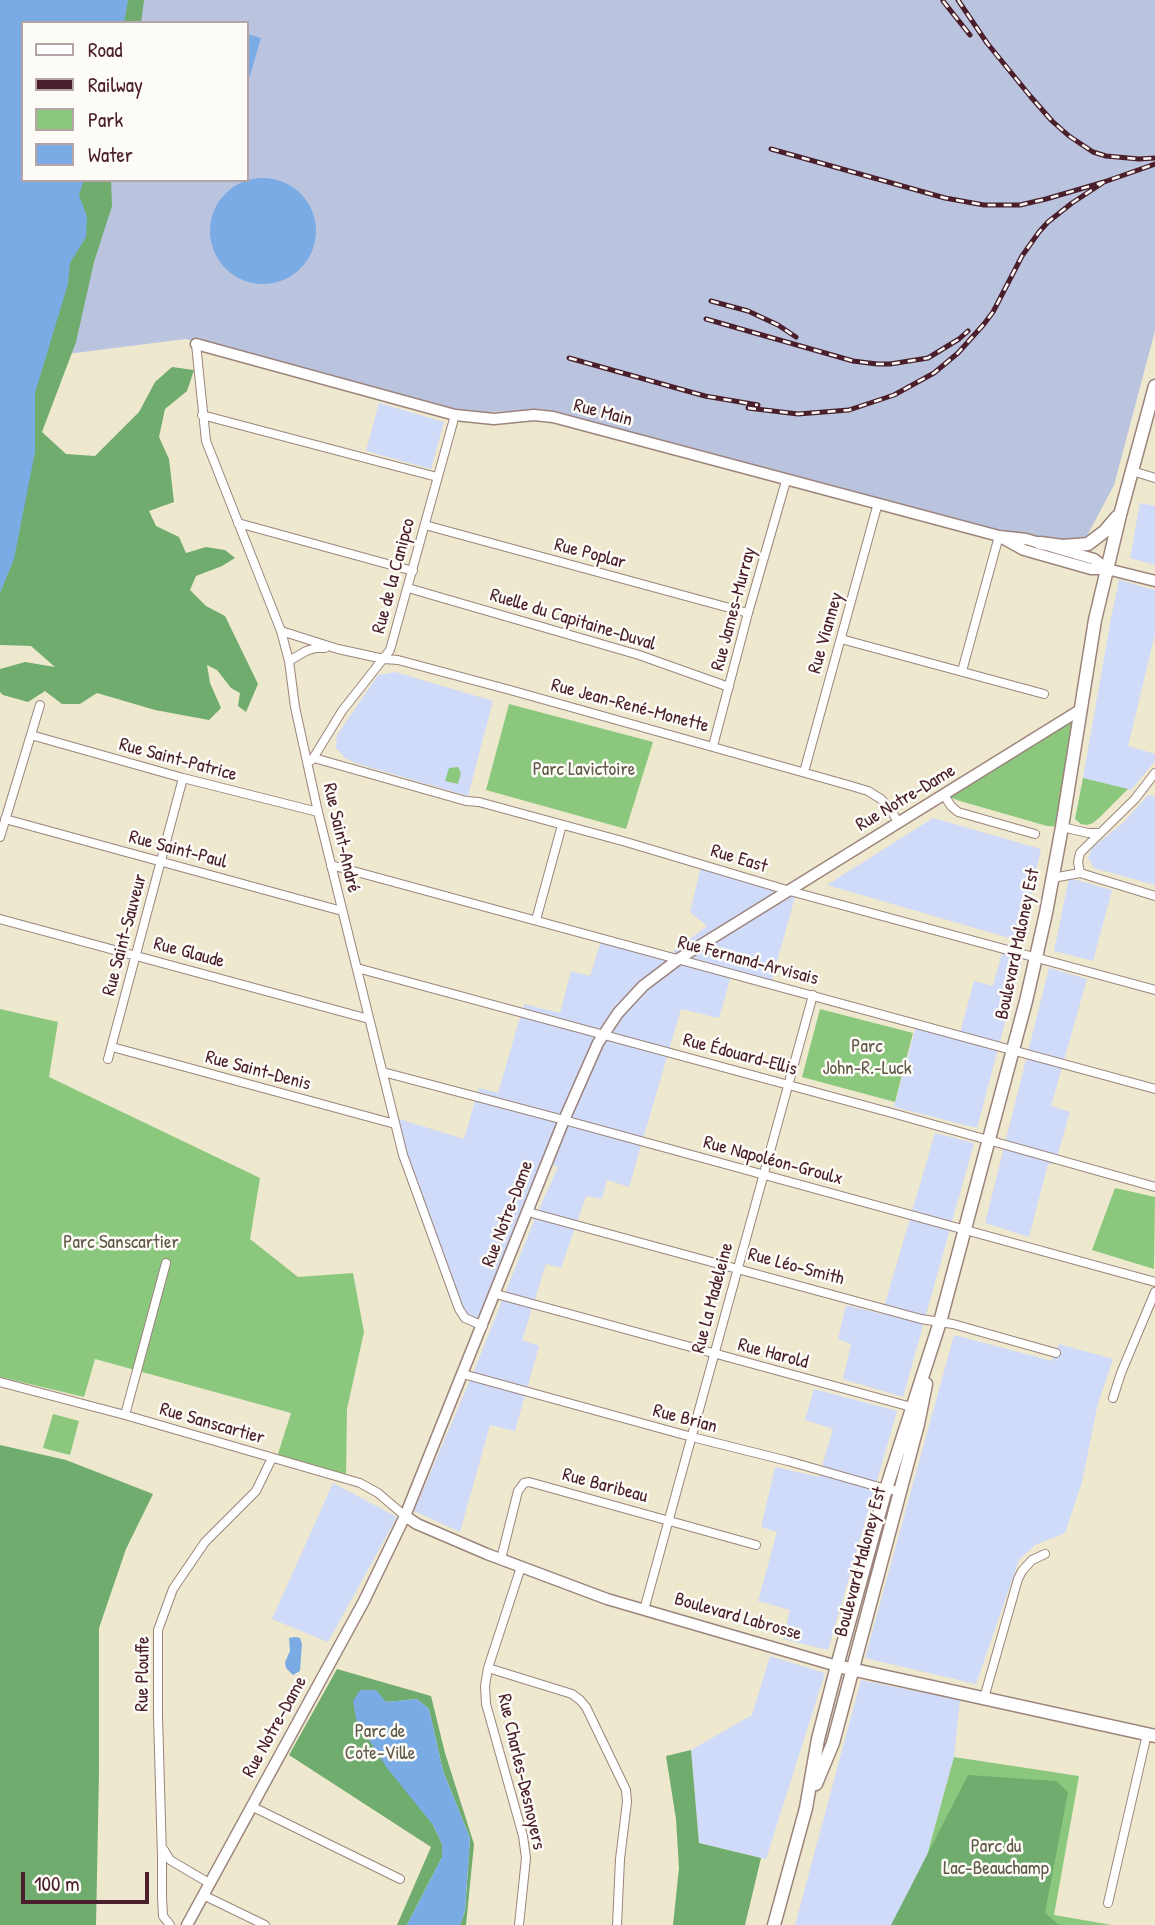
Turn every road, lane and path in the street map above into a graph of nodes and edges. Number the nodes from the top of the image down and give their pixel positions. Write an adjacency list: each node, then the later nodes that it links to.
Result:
1 (196, 344): 3 (street, Rue Saint-André); 4 (street, Rue Main)
2 (1155, 386): 5 (main road, Boulevard Maloney Est)
3 (202, 415): 6 (street); 11 (street, Rue Saint-André)
4 (455, 415): 6 (street, Rue de la Canipco); 8 (street, Rue Main)
5 (1132, 471): 7 (street); 10 (main road, Boulevard Maloney Est)
6 (438, 477): 12 (street, Rue de la Canipco)
7 (1155, 478)
8 (786, 481): 9 (street, Rue Main); 19 (street, Rue James-Murray)
9 (878, 503): 13 (street, Rue Main); 21 (street, Rue Vianney)
10 (1120, 515): 14 (main road); 15 (main road, Boulevard Maloney Est)
11 (238, 523): 16 (street); 20 (street, Rue Saint-André)
12 (425, 526): 16 (street, Rue de la Canipco); 19 (street, Rue Poplar)
13 (999, 536): 14 (street, Rue Main); 15 (street, Rue Main); 25 (street)
14 (1040, 543): 15 (street, Rue Main)
15 (1107, 569): 17 (street, Rue Main); 29 (main road, Boulevard Maloney Est)
16 (413, 571): 18 (street, Rue de la Canipco)
17 (1155, 581)
18 (408, 588): 23 (street, Rue de la Canipco); 26 (street, Ruelle du Capitaine-Duval)
19 (748, 613): 26 (street, Rue James-Murray)
20 (281, 631): 22 (street, Rue Jean-René-Monette); 24 (street, Rue Saint-André)
21 (841, 639): 25 (street); 33 (street, Rue Vianney)
22 (338, 649): 23 (street, Rue Jean-René-Monette); 24 (street, Rue Jean-René-Monette)
23 (384, 659): 31 (street, Rue Jean-René-Monette); 32 (street, Rue de la Canipco)
24 (289, 661): 32 (street, Rue Saint-André)
25 (962, 671): 27 (street)
26 (729, 687): 31 (street, Rue James-Murray)
27 (1044, 694)
28 (40, 705): 30 (street)
29 (1080, 710): 37 (street, Rue Notre-Dame); 42 (main road, Boulevard Maloney Est)
30 (31, 734): 35 (street, Rue Saint-Patrice); 39 (street)
31 (713, 746): 33 (street, Rue Jean-René-Monette)
32 (311, 762): 38 (street, Rue Saint-André); 41 (street, Rue East)
33 (804, 772): 40 (street, Rue Jean-René-Monette)
34 (1155, 773): 36 (street)
35 (183, 778): 38 (street, Rue Saint-Patrice); 46 (street, Rue Saint-Sauveur)
36 (1150, 788): 43 (street)
37 (944, 795): 40 (street, Rue Notre-Dame); 44 (street)
38 (318, 812): 47 (street, Rue Saint-André)
39 (5, 819): 45 (street); 46 (street, Rue Saint-Paul)
40 (898, 822): 50 (street, Rue Notre-Dame)
41 (562, 825): 50 (street, Rue East); 54 (street)
42 (1062, 827): 43 (street); 49 (main road, Boulevard Maloney Est)
43 (1100, 833): 48 (street)
44 (1035, 835)
45 (0, 837)
46 (161, 862): 52 (street, Rue Saint-Paul); 55 (street, Rue Saint-Sauveur)
47 (331, 865): 52 (street, Rue Saint-André); 54 (street, Rue Fernand-Arvisais)
48 (1080, 873): 49 (street); 51 (street)
49 (1052, 880): 56 (main road, Boulevard Maloney Est)
50 (790, 891): 56 (street, Rue East); 57 (street, Rue Notre-Dame)
51 (1155, 896)
52 (342, 911): 58 (street, Rue Saint-André)
53 (0, 919): 55 (street, Rue Glaude)
54 (536, 920): 57 (street, Rue Fernand-Arvisais)
55 (136, 955): 61 (street, Rue Glaude); 63 (street, Rue Saint-Sauveur)
56 (1037, 957): 59 (street, Rue East); 64 (main road, Boulevard Maloney Est)
57 (680, 958): 60 (street, Rue Fernand-Arvisais); 62 (street, Rue Notre-Dame)
58 (356, 968): 61 (street, Rue Saint-André); 62 (street, Rue Édouard-Ellis)
59 (1155, 990)
60 (813, 995): 64 (street, Rue Fernand-Arvisais); 67 (street, Rue La Madeleine)
61 (369, 1019): 66 (street, Rue Saint-André)
62 (603, 1034): 67 (street, Rue Édouard-Ellis); 69 (street, Rue Notre-Dame)
63 (112, 1047): 65 (street, Rue Saint-Sauveur); 70 (street, Rue Saint-Denis)
64 (1014, 1050): 68 (street, Rue Fernand-Arvisais); 71 (main road, Boulevard Maloney Est)
65 (108, 1059)
66 (383, 1072): 69 (street, Rue Napoléon-Groulx); 70 (street, Rue Saint-André)
67 (788, 1085): 71 (street, Rue Édouard-Ellis); 72 (street, Rue La Madeleine)
68 (1155, 1089)
69 (564, 1120): 72 (street, Rue Napoléon-Groulx); 74 (street, Rue Notre-Dame)
70 (395, 1124): 82 (street, Rue Saint-André)
71 (989, 1140): 73 (street, Rue Édouard-Ellis); 75 (main road, Boulevard Maloney Est)
72 (764, 1174): 75 (street, Rue Napoléon-Groulx); 77 (street, Rue La Madeleine)
73 (1155, 1187)
74 (528, 1212): 77 (street, Rue Léo-Smith); 80 (street, Rue Notre-Dame)
75 (965, 1231): 78 (street, Rue Napoléon-Groulx); 81 (main road, Boulevard Maloney Est)
76 (166, 1263): 89 (street)
77 (738, 1268): 81 (street, Rue Léo-Smith); 84 (street, Rue La Madeleine)
78 (1155, 1282)
79 (1155, 1292): 87 (street)
80 (496, 1294): 82 (street, Rue Notre-Dame); 84 (street, Rue Harold)
81 (940, 1322): 83 (street, Rue Léo-Smith); 88 (main road, Boulevard Maloney Est)
82 (483, 1326): 85 (street, Rue Notre-Dame)
83 (1056, 1353)
84 (714, 1354): 88 (street, Rue Harold); 90 (street, Rue La Madeleine)
85 (463, 1374): 90 (street, Rue Brian); 93 (street, Rue Notre-Dame)
86 (0, 1381): 89 (street, Rue Sanscartier)
87 (1113, 1398)
88 (916, 1408): 92 (main road, Boulevard Maloney Est)
89 (125, 1415): 91 (street, Rue Sanscartier)
90 (692, 1437): 92 (street, Rue Brian); 94 (street, Rue La Madeleine)
91 (272, 1458): 93 (street, Rue Sanscartier); 107 (street, Rue Plouffe)
92 (893, 1490): 100 (main road, Boulevard Maloney Est); 102 (main road, Boulevard Maloney Est)
93 (405, 1516): 97 (street, Boulevard Labrosse); 105 (street, Rue Notre-Dame)
94 (669, 1520): 95 (street, Rue Baribeau); 97 (street, Rue Baribeau); 99 (street, Rue La Madeleine)
95 (756, 1545)
96 (1045, 1554): 103 (street)
97 (501, 1559): 98 (street, Boulevard Labrosse)
98 (521, 1567): 99 (street, Boulevard Labrosse); 101 (street, Rue Charles-Desnoyers)
99 (644, 1610): 100 (street, Boulevard Labrosse)
100 (838, 1665): 102 (main road, Boulevard Labrosse); 106 (main road, Boulevard Maloney Est)
101 (488, 1668): 115 (street, Rue Charles-Desnoyers); 116 (street, Rue Charles-Desnoyers)
102 (853, 1669): 103 (main road, Boulevard Labrosse); 106 (main road, Boulevard Maloney Est)
103 (984, 1698): 104 (main road, Boulevard Labrosse)
104 (1151, 1735): 111 (street)
105 (251, 1807): 108 (street); 109 (street, Rue Notre-Dame)
106 (806, 1808): 117 (main road, Boulevard Maloney Est)
107 (162, 1848): 109 (street); 112 (street, Rue Plouffe)
108 (400, 1878)
109 (209, 1883): 110 (street, Rue Notre-Dame)
110 (202, 1895): 113 (street, Rue Notre-Dame); 114 (street)
111 (1108, 1903)
112 (170, 1925)
113 (187, 1925)
114 (265, 1925)
115 (519, 1925)
116 (617, 1925)
117 (774, 1925)

